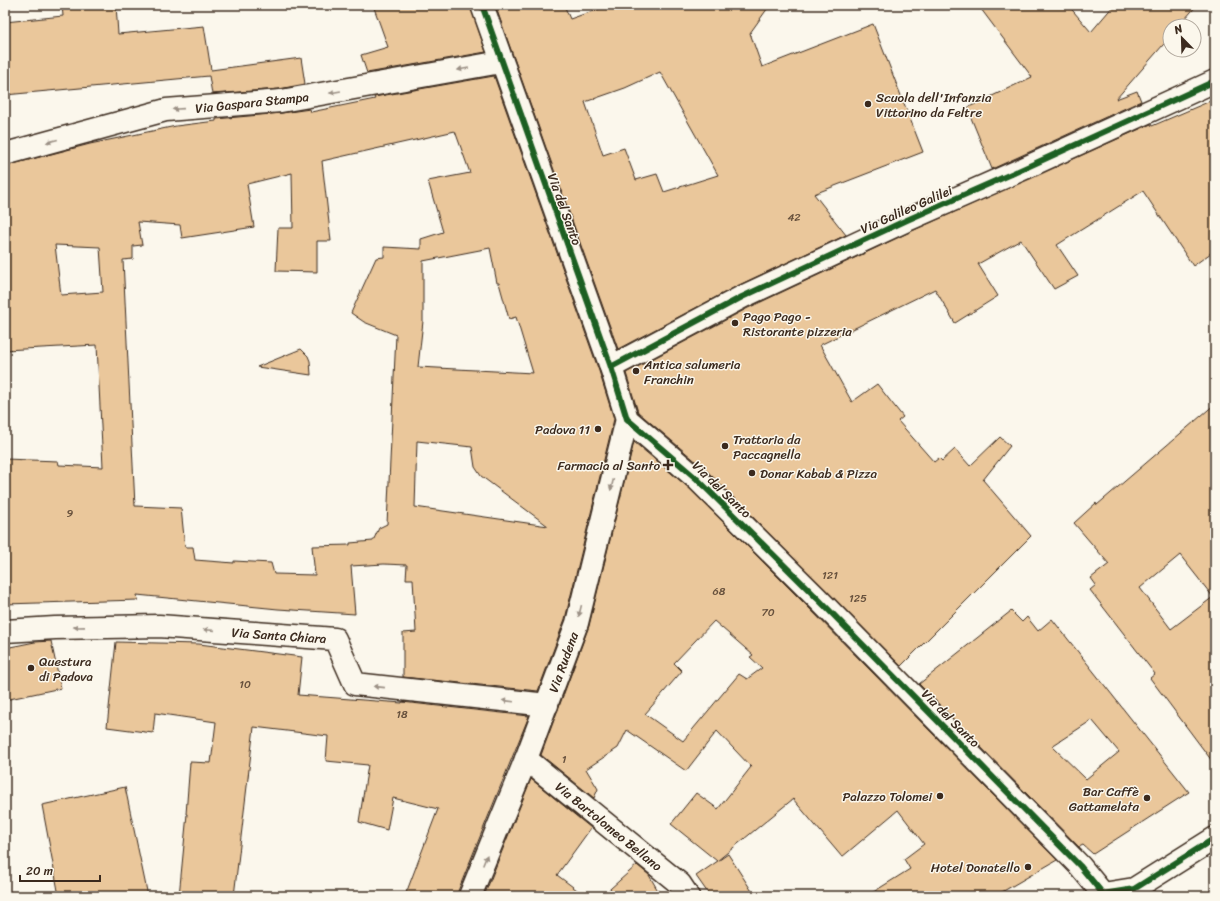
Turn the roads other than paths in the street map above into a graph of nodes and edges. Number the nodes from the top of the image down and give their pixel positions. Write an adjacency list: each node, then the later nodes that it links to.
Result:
1 (482, 5): 2 (street, Via del Santo)
2 (501, 62): 4 (street, Via Gaspara Stampa, one-way to 4); 5 (street, Via del Santo)
3 (1215, 81): 5 (street, Via Galileo Galilei)
4 (5, 154)
5 (610, 367): 6 (street, Via del Santo)
6 (627, 420): 8 (street, Via Rudena, one-way to 8); 11 (street, Via del Santo)
7 (5, 631): 8 (street, Via Santa Chiara, one-way to 7)
8 (547, 706): 9 (street, Via Rudena)
9 (526, 759): 12 (street, Via Rudena, one-way to 9); 13 (street, Via Bartolomeo Bellano)
10 (1215, 838): 11 (street)
11 (1103, 895)
12 (470, 896)
13 (688, 896)

